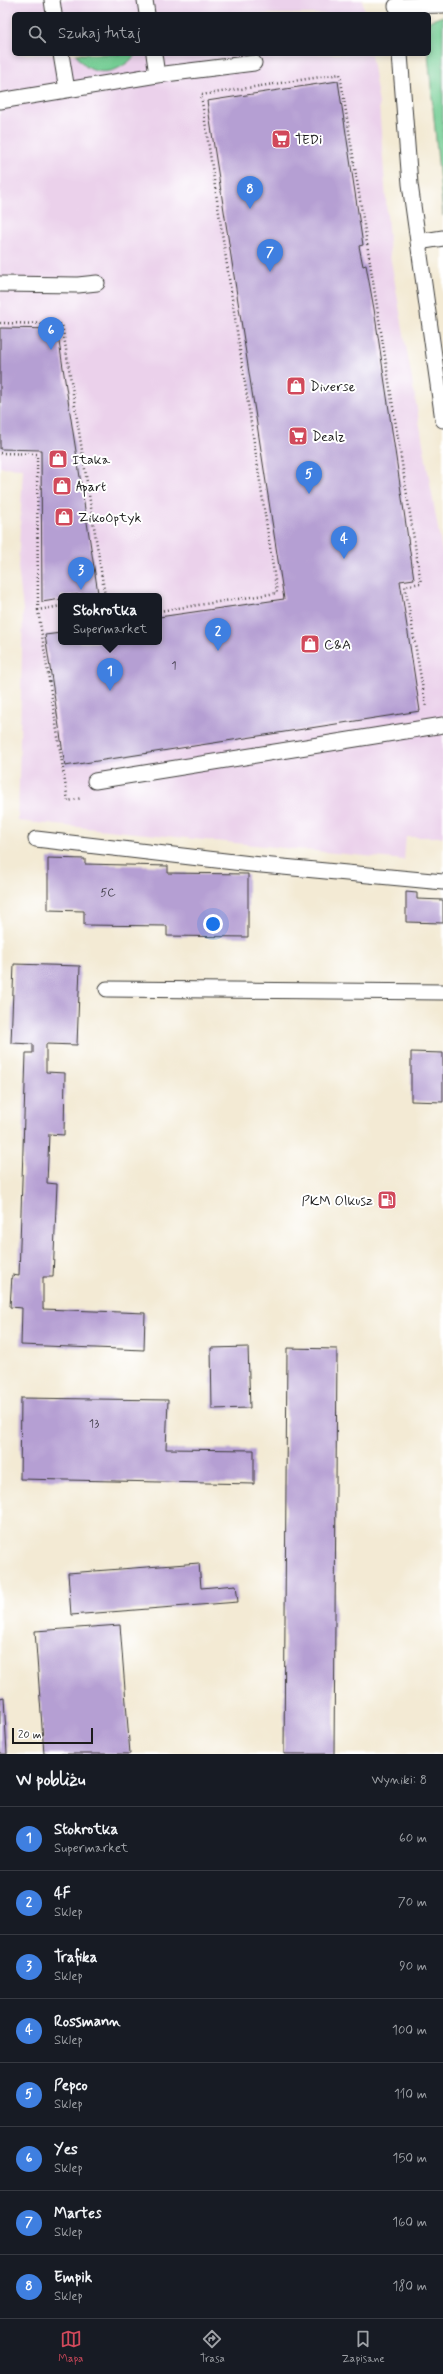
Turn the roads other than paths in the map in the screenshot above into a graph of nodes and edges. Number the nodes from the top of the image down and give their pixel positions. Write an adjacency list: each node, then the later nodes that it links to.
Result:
1 (52, 0): 5 (lane)
2 (145, 0): 6 (lane)
3 (443, 5): 4 (lane)
4 (396, 7)
5 (54, 12)
6 (147, 12)
7 (61, 56): 12 (lane)
8 (154, 56): 11 (lane)
9 (400, 56): 15 (lane)
10 (254, 63): 11 (lane)
11 (157, 75): 12 (lane)
12 (67, 90): 13 (lane)
13 (0, 101)
14 (443, 238): 15 (lane)
15 (418, 242): 18 (lane)
16 (97, 283): 17 (lane)
17 (0, 284)
18 (443, 420)
19 (443, 725): 20 (lane)
20 (95, 781)
21 (36, 839): 22 (lane)
22 (443, 882)
23 (107, 989): 24 (lane)
24 (443, 992)

